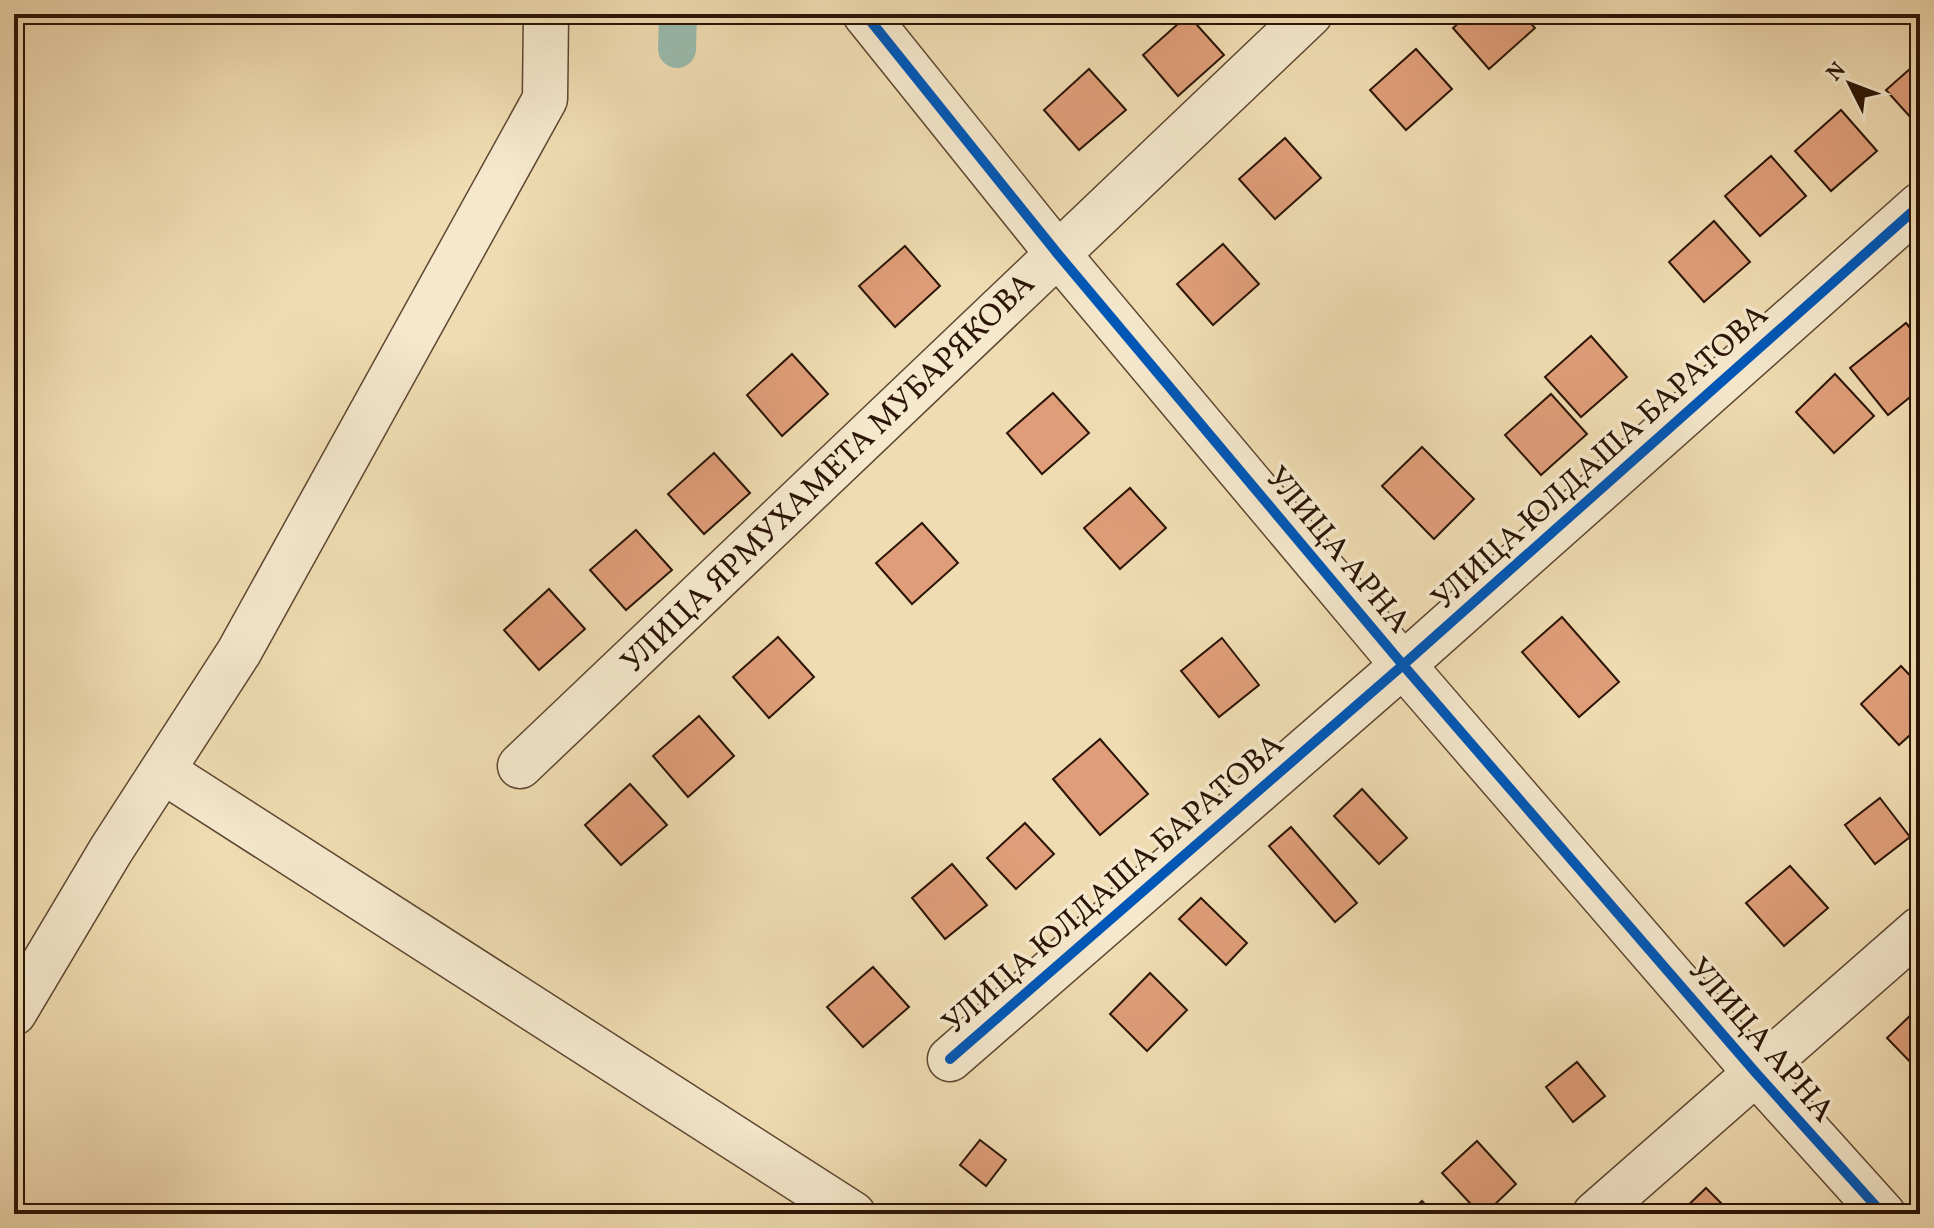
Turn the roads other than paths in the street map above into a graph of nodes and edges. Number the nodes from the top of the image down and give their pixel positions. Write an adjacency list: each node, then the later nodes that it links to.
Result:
1 (546, 14): 8 (street)
2 (865, 14): 5 (street, УЛИЦА АРНА)
3 (1310, 14): 5 (street, УЛИЦА ЯРМУХАМЕТА МУБАРЯКОВА)
4 (1920, 205): 6 (street, УЛИЦА ЮЛДАША БАРАТОВА)
5 (1057, 253): 6 (street, УЛИЦА АРНА); 7 (street, УЛИЦА ЯРМУХАМЕТА МУБАРЯКОВА)
6 (1403, 665): 11 (street, УЛИЦА ЮЛДАША БАРАТОВА); 12 (street, УЛИЦА АРНА)
7 (520, 766)
8 (163, 771): 10 (street); 13 (street)
9 (1920, 929): 12 (street)
10 (14, 1013)
11 (950, 1059)
12 (1756, 1073): 14 (street); 15 (street, УЛИЦА АРНА)
13 (853, 1214)
14 (1595, 1214)
15 (1883, 1214)

